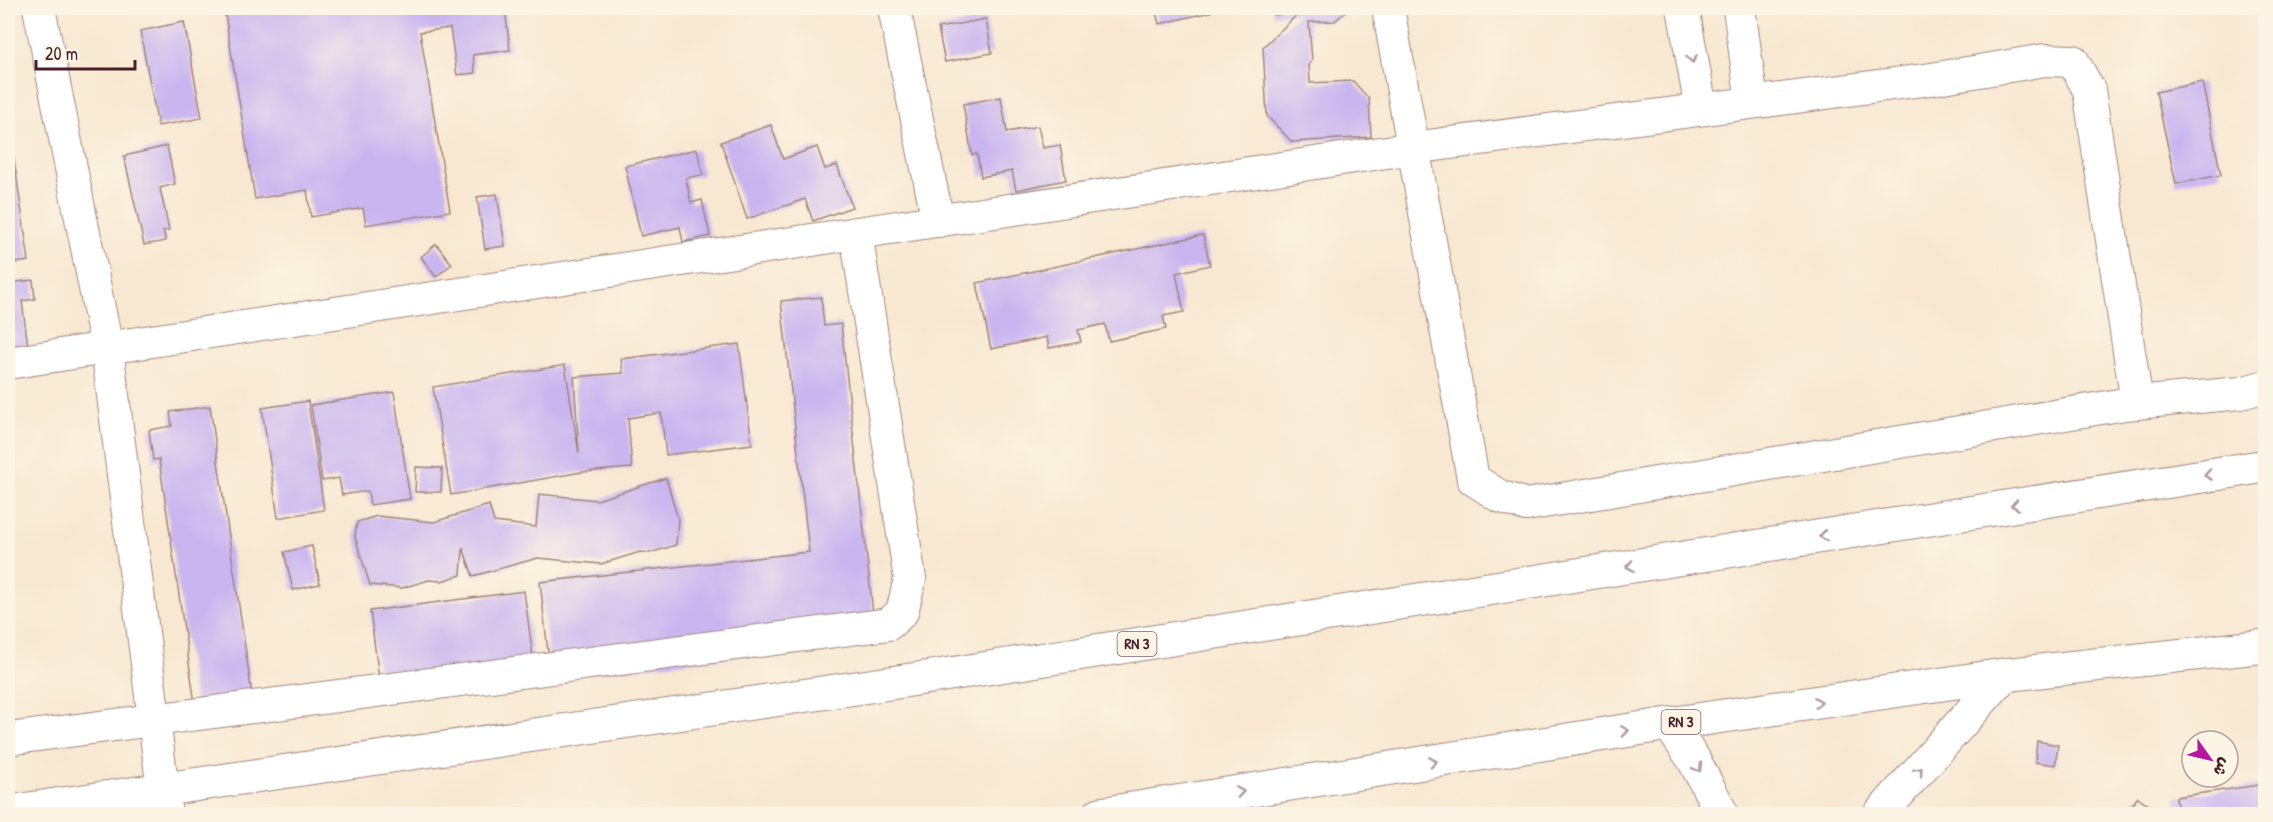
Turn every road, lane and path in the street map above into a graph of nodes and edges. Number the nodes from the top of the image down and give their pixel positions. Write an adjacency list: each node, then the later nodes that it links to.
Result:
1 (39, 8): 11 (street)
2 (894, 8): 9 (street)
3 (1388, 8): 8 (street)
4 (1683, 8): 7 (street, one-way to 7)
5 (1739, 8): 6 (street)
6 (1752, 102): 7 (street); 14 (street)
7 (1701, 110): 8 (street)
8 (1413, 148): 9 (street); 14 (street)
9 (938, 221): 10 (street)
10 (856, 233): 11 (street); 18 (street)
11 (107, 348): 12 (street); 18 (street)
12 (8, 363)
13 (2265, 386): 14 (street)
14 (2136, 403)
15 (2265, 466): 21 (main road, RN 3, one-way to 21)
16 (2265, 646): 17 (main road, RN 3)
17 (2004, 675): 19 (main road, RN 3, one-way to 17); 25 (main road, one-way to 17)
18 (154, 719): 20 (street); 21 (street)
19 (1669, 724): 23 (main road, RN 3, one-way to 19); 24 (main road, one-way to 24)
20 (8, 740)
21 (165, 801): 22 (main road, RN 3)
22 (8, 812)
23 (1100, 814)
24 (1722, 814)
25 (1881, 814)

